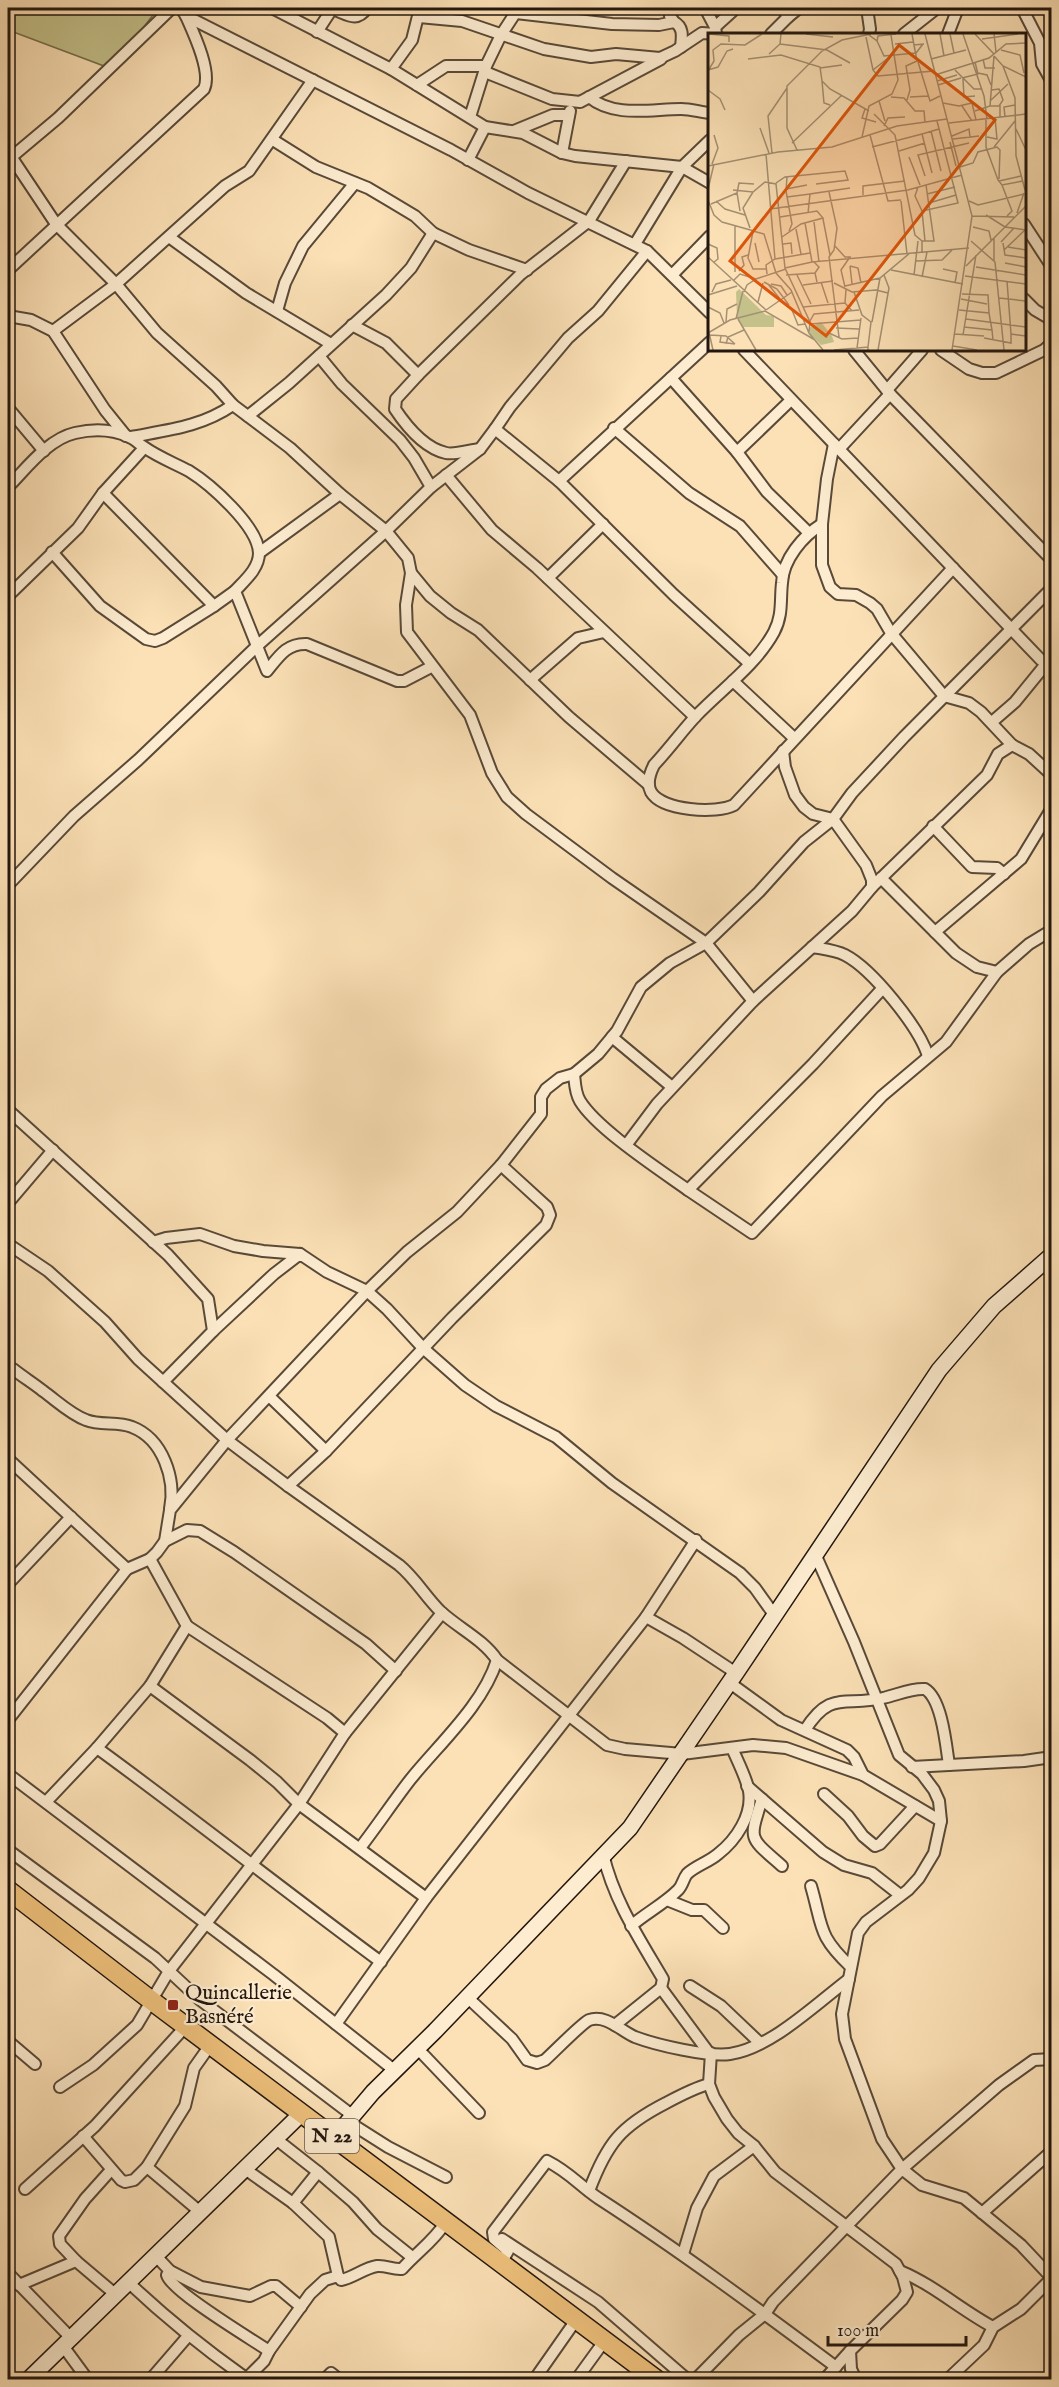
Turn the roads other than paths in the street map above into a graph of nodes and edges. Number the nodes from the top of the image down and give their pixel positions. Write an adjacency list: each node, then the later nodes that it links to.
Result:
1 (172, 8): 42 (street)
2 (272, 8): 18 (street)
3 (367, 8): 18 (street)
4 (435, 8): 16 (street)
5 (670, 8): 17 (street)
6 (705, 8): 19 (street)
7 (736, 8): 19 (street)
8 (799, 8): 15 (street)
9 (867, 8): 21 (street)
10 (937, 8): 22 (street)
11 (958, 8): 23 (street)
12 (1022, 8): 30 (street)
13 (518, 10): 17 (street); 24 (street)
14 (184, 12): 29 (street); 49 (street)
15 (785, 12): 20 (street)
16 (420, 14): 24 (street); 27 (street)
17 (674, 22): 25 (street)
18 (317, 32): 27 (street)
19 (716, 32): 25 (street)
20 (772, 33)
21 (869, 33)
22 (905, 33)
23 (948, 33)
24 (501, 35): 26 (street); 28 (street)
25 (681, 47): 26 (street)
26 (666, 57): 32 (street)
27 (391, 69): 31 (street)
28 (485, 69): 31 (street); 33 (street); 36 (street)
29 (313, 80): 39 (street); 43 (street)
30 (1052, 82)
31 (417, 85): 36 (street)
32 (589, 97): 33 (street); 34 (street)
33 (572, 102): 35 (street)
34 (708, 114)
35 (569, 115): 38 (street); 41 (street)
36 (470, 117): 37 (street)
37 (485, 127): 38 (street); 43 (street)
38 (514, 131): 41 (street)
39 (273, 140): 47 (street); 52 (street)
40 (708, 142): 45 (street)
41 (562, 153): 44 (street)
42 (9, 156): 49 (street)
43 (468, 160): 48 (street)
44 (626, 161): 45 (street); 48 (street)
45 (682, 167): 46 (street); 54 (street)
46 (708, 182)
47 (355, 183): 51 (street); 62 (street)
48 (589, 221): 54 (street); 58 (street)
49 (56, 224): 57 (street); 60 (street)
50 (1026, 227): 56 (street)
51 (433, 232): 58 (street); 66 (street)
52 (169, 237): 60 (street); 62 (street)
53 (708, 239): 59 (street)
54 (634, 244): 55 (street)
55 (647, 251): 59 (street); 84 (street)
56 (1052, 267)
57 (8, 270)
58 (527, 270): 76 (street)
59 (673, 274): 63 (street)
60 (116, 284): 67 (street); 80 (street)
61 (1026, 305): 65 (street)
62 (277, 311): 69 (street)
63 (708, 311)
64 (8, 316): 67 (street)
65 (1052, 320)
66 (352, 325): 69 (street); 76 (street)
67 (53, 331): 85 (street)
68 (1052, 343): 74 (street)
69 (331, 344): 75 (street)
70 (708, 344): 77 (street)
71 (745, 351): 79 (street)
72 (855, 351): 78 (street)
73 (921, 351): 78 (street)
74 (942, 351)
75 (319, 356): 82 (street); 94 (street)
76 (418, 375): 88 (street)
77 (671, 378): 83 (street); 90 (street)
78 (889, 392): 86 (street); 103 (street)
79 (791, 400): 86 (street); 90 (street)
80 (233, 405): 82 (street); 85 (street)
81 (8, 408): 89 (street)
82 (248, 416): 96 (street)
83 (615, 428): 92 (street); 106 (street)
84 (495, 429): 88 (street); 92 (street)
85 (128, 437): 87 (street); 89 (street)
86 (837, 446): 98 (street); 104 (street)
87 (144, 448): 95 (street); 102 (street)
88 (480, 449): 91 (street)
89 (44, 452): 93 (street)
90 (738, 452): 100 (street)
91 (446, 475): 94 (street); 107 (street)
92 (559, 480): 97 (street)
93 (8, 487)
94 (431, 487): 99 (street)
95 (103, 493): 101 (street); 111 (street)
96 (340, 494): 99 (street); 102 (street)
97 (603, 524): 107 (street); 116 (street)
98 (822, 524): 100 (street); 114 (street)
99 (386, 531): 105 (street); 115 (street)
100 (808, 532): 106 (street)
101 (52, 552): 110 (street); 111 (street)
102 (259, 553): 109 (street)
103 (1052, 560)
104 (953, 568): 112 (street); 114 (street)
105 (411, 573): 118 (street); 119 (street)
106 (783, 575): 116 (street)
107 (548, 578): 113 (street)
108 (1052, 588): 112 (street)
109 (234, 591): 111 (street); 115 (street)
110 (8, 596)
111 (214, 606)
112 (1011, 628): 117 (street); 121 (street)
113 (603, 632): 119 (street); 122 (street)
114 (891, 633): 121 (street); 124 (street)
115 (257, 646): 118 (street); 134 (street)
116 (749, 663): 120 (street)
117 (1049, 666): 123 (street)
118 (431, 667): 138 (street)
119 (530, 680): 128 (street)
120 (733, 681): 122 (street); 124 (street)
121 (944, 696): 123 (street); 130 (street)
122 (695, 717): 128 (street)
123 (992, 722): 125 (street)
124 (794, 738): 126 (street)
125 (1012, 745): 127 (street); 131 (street)
126 (783, 751): 128 (street); 130 (street)
127 (1052, 775)
128 (649, 785)
129 (1052, 808): 132 (street)
130 (833, 819): 135 (street); 138 (street)
131 (933, 826): 132 (street); 133 (street)
132 (1004, 874): 137 (street)
133 (881, 878): 135 (street); 137 (street)
134 (8, 885)
135 (872, 887): 139 (street)
136 (1052, 930): 140 (street)
137 (935, 932): 140 (street)
138 (706, 943): 142 (street); 143 (street)
139 (812, 947): 141 (street); 142 (street)
140 (997, 972): 144 (street)
141 (882, 989): 144 (street); 151 (street)
142 (753, 1001): 146 (street)
143 (612, 1036): 145 (street); 146 (street)
144 (928, 1056): 151 (street)
145 (574, 1074): 148 (street); 150 (street)
146 (672, 1088): 148 (street)
147 (8, 1110): 149 (street)
148 (627, 1144): 151 (street)
149 (53, 1150): 152 (street); 153 (street)
150 (501, 1165): 157 (street); 159 (street)
151 (688, 1190)
152 (8, 1203)
153 (153, 1242): 155 (street); 158 (street)
154 (8, 1244): 161 (street)
155 (300, 1254): 157 (street); 158 (street)
156 (1052, 1256): 171 (street)
157 (367, 1292): 159 (street); 162 (street)
158 (213, 1331): 161 (street)
159 (423, 1348): 164 (street); 169 (street)
160 (9, 1368): 167 (street)
161 (163, 1382): 163 (street)
162 (269, 1396): 163 (street); 164 (street)
163 (227, 1440): 166 (street); 167 (street)
164 (326, 1451): 166 (street)
165 (8, 1461): 168 (street)
166 (288, 1486): 175 (street)
167 (170, 1510): 170 (street)
168 (71, 1517): 173 (street); 174 (street)
169 (696, 1540): 176 (street); 177 (street)
170 (165, 1541): 172 (street); 180 (street)
171 (816, 1556): 176 (street); 183 (street)
172 (150, 1559): 173 (street); 178 (street)
173 (127, 1569): 185 (street)
174 (8, 1584)
175 (442, 1613): 179 (street); 180 (street)
176 (775, 1616): 181 (street)
177 (646, 1617): 181 (street); 184 (street)
178 (187, 1626): 182 (street); 187 (street)
179 (497, 1660): 184 (street); 203 (street)
180 (396, 1671): 187 (street)
181 (733, 1678): 186 (street); 190 (street)
182 (150, 1686): 188 (street); 200 (street)
183 (877, 1700): 186 (street); 192 (street); 193 (street)
184 (568, 1716): 190 (street); 211 (street)
185 (8, 1720)
186 (805, 1730): 195 (street)
187 (345, 1733): 200 (street)
188 (97, 1748): 199 (street); 206 (street)
189 (732, 1748): 190 (street); 195 (street); 196 (street)
190 (681, 1754): 205 (street)
191 (1052, 1757): 192 (street)
192 (949, 1765): 193 (street)
193 (912, 1767): 202 (street)
194 (8, 1774): 199 (street)
195 (863, 1775): 201 (street)
196 (747, 1786): 198 (street); 212 (street)
197 (824, 1794): 201 (street)
198 (762, 1799): 207 (street); 210 (street)
199 (46, 1802): 213 (street)
200 (299, 1804): 203 (street); 206 (street)
201 (915, 1806): 202 (street)
202 (941, 1821): 210 (street)
203 (360, 1848): 211 (street)
204 (8, 1850): 218 (street)
205 (603, 1854): 214 (street); 222 (street)
206 (251, 1865): 213 (street); 216 (street)
207 (782, 1866)
208 (811, 1886): 217 (street)
209 (8, 1890): 223 (main road, N 22)
210 (900, 1895): 217 (street)
211 (426, 1898): 216 (street)
212 (668, 1900): 214 (street); 215 (street)
213 (204, 1923): 218 (street); 224 (street)
214 (631, 1926): 221 (street)
215 (723, 1928)
216 (381, 1962): 224 (street)
217 (851, 1967): 219 (street)
218 (169, 1971): 223 (street); 239 (street)
219 (849, 1979): 228 (street); 247 (street)
220 (690, 1986): 228 (street)
221 (661, 1988): 225 (street); 231 (street)
222 (468, 1997): 225 (street); 230 (street)
223 (152, 2001): 226 (main road, N 22); 236 (street)
224 (336, 2024): 234 (street)
225 (615, 2025): 231 (street)
226 (186, 2026): 229 (main road, N 22); 240 (street)
227 (8, 2041): 233 (street)
228 (760, 2043): 231 (street)
229 (211, 2044): 237 (main road, N 22); 245 (street)
230 (418, 2049): 234 (street); 238 (street)
231 (710, 2053): 235 (street)
232 (1052, 2059): 247 (street)
233 (35, 2064)
234 (394, 2070): 239 (street)
235 (709, 2084): 243 (street); 252 (street)
236 (60, 2087)
237 (302, 2113): 241 (main road, N 22); 242 (street)
238 (479, 2113)
239 (350, 2118): 241 (street); 250 (street)
240 (83, 2136): 248 (street); 251 (street)
241 (334, 2138): 256 (main road, N 22)
242 (276, 2139): 246 (street); 249 (street)
243 (754, 2146): 257 (street); 259 (street)
244 (1052, 2151): 255 (street)
245 (147, 2167): 248 (street); 254 (street)
246 (244, 2169): 253 (street); 254 (street)
247 (902, 2169): 255 (street); 257 (street)
248 (111, 2170): 262 (street)
249 (318, 2172): 253 (street); 261 (street)
250 (446, 2177)
251 (25, 2189)
252 (589, 2191): 258 (street); 259 (street)
253 (293, 2203): 267 (street)
254 (199, 2211): 260 (street)
255 (982, 2213): 274 (street)
256 (446, 2222): 261 (street); 263 (main road, N 22)
257 (847, 2226): 265 (street); 272 (street)
258 (493, 2232): 263 (street); 289 (street)
259 (683, 2254): 272 (street)
260 (155, 2255): 264 (street); 268 (street)
261 (412, 2257): 267 (street)
262 (76, 2261): 269 (street); 270 (street)
263 (501, 2263): 273 (main road, N 22)
264 (170, 2271): 271 (street); 278 (street)
265 (900, 2271): 274 (street); 279 (street)
266 (8, 2273): 269 (street)
267 (338, 2276): 271 (street)
268 (128, 2282): 270 (street); 275 (street)
269 (19, 2285): 277 (street)
270 (115, 2294): 277 (street)
271 (301, 2307): 278 (street)
272 (765, 2314): 280 (street); 290 (street)
273 (576, 2320): 276 (main road, N 22); 287 (street)
274 (993, 2327): 293 (street)
275 (188, 2336): 278 (street); 284 (street)
276 (605, 2340): 281 (main road, N 22); 288 (street)
277 (67, 2342): 282 (street); 283 (street)
278 (269, 2350)
279 (850, 2351): 280 (street); 292 (street)
280 (836, 2367): 291 (street)
281 (652, 2378)
282 (28, 2379)
283 (88, 2379)
284 (150, 2379)
285 (324, 2379): 286 (street)
286 (340, 2379)
287 (534, 2379)
288 (576, 2379)
289 (688, 2379)
290 (695, 2379)
291 (824, 2379)
292 (856, 2379)
293 (947, 2379)

